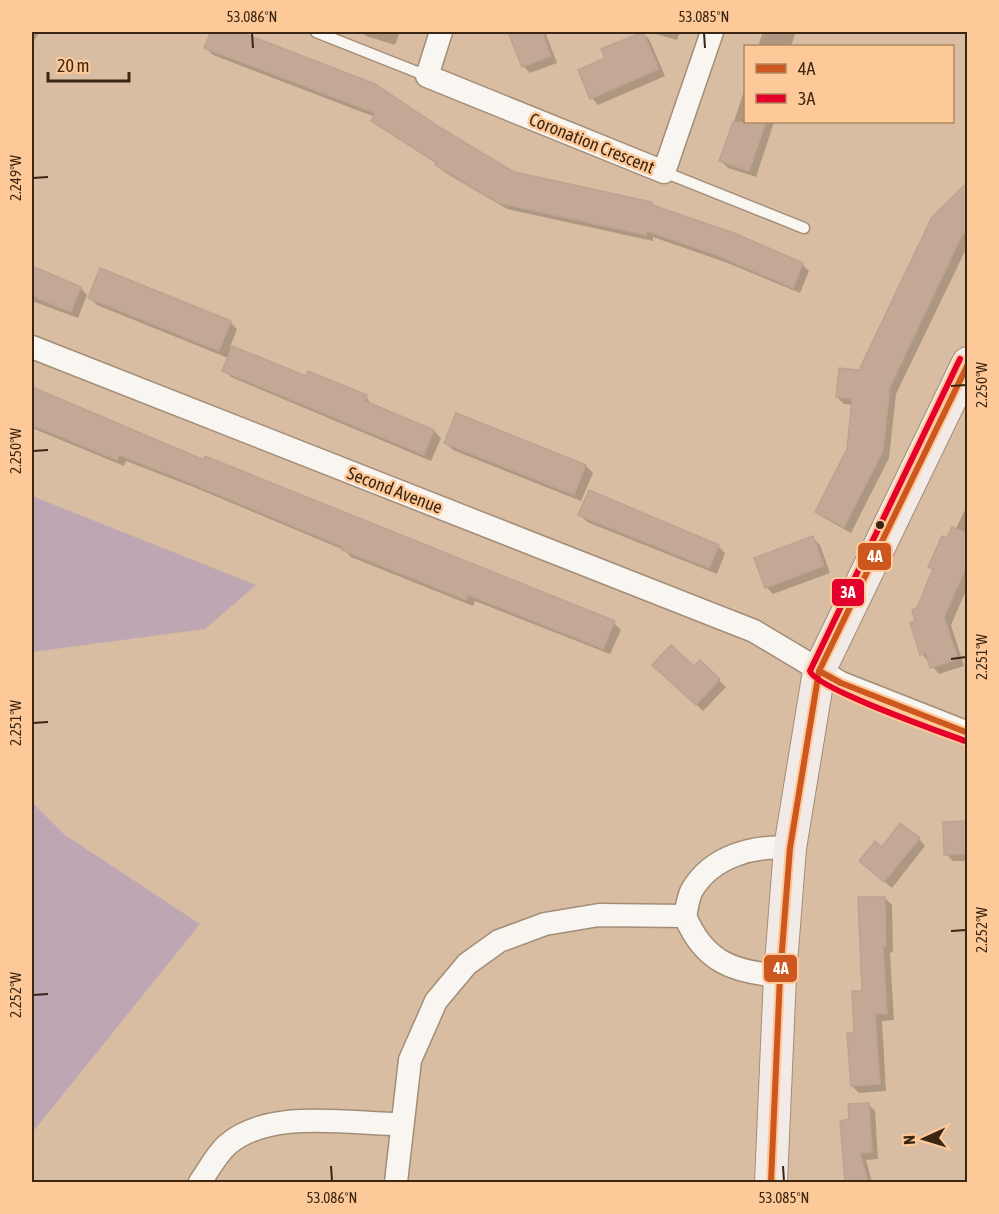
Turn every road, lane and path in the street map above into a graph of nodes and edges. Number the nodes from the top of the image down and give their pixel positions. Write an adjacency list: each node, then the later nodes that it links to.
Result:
1 (316, 32): 4 (lane)
2 (441, 32): 4 (street)
3 (712, 32): 5 (street, Coronation Crescent)
4 (427, 76): 5 (street, Coronation Crescent)
5 (664, 172): 6 (lane)
6 (804, 228)
7 (32, 347): 9 (street, Second Avenue)
8 (968, 363): 9 (main road)
9 (819, 671): 10 (street, Second Avenue); 11 (main road)
10 (968, 733)
11 (790, 848): 12 (street); 13 (main road)
12 (685, 916): 13 (street); 14 (street)
13 (780, 976): 17 (main road)
14 (401, 1124): 15 (street); 16 (street)
15 (200, 1182)
16 (396, 1182)
17 (771, 1182)

